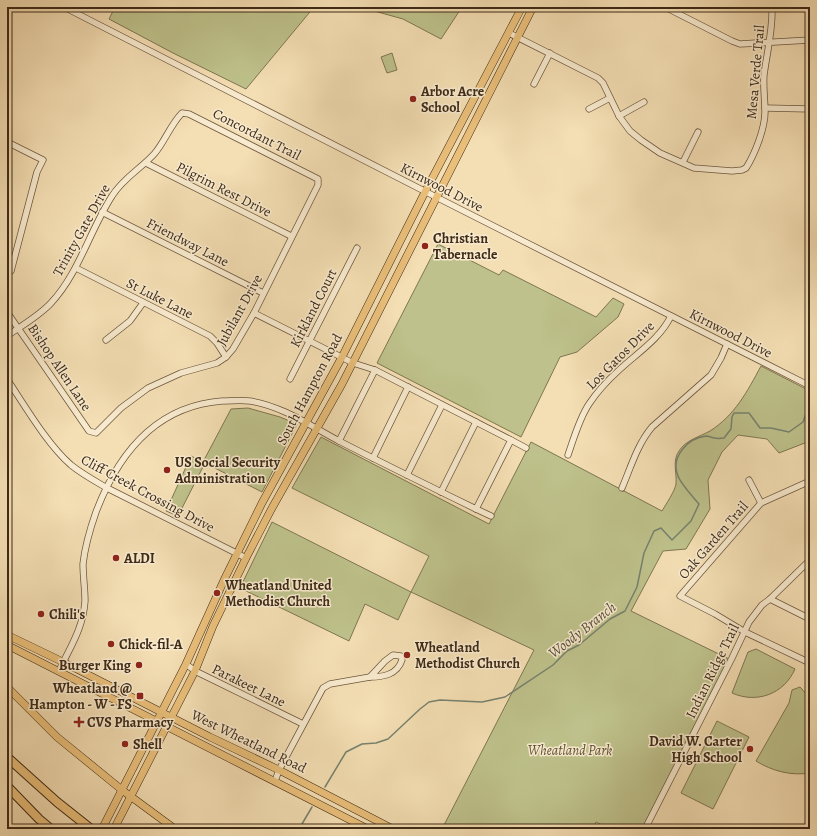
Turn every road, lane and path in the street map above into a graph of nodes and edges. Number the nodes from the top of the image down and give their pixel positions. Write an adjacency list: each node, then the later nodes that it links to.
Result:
1 (64, 7): 24 (street, Kirnwood Drive)
2 (522, 7): 6 (main road, South Hampton Road)
3 (533, 7): 7 (main road, South Hampton Road)
4 (665, 7): 9 (street)
5 (772, 7): 9 (street, Mesa Verde Trail)
6 (509, 33): 7 (street); 24 (main road, South Hampton Road)
7 (518, 37): 10 (street); 25 (main road, South Hampton Road)
8 (810, 40): 9 (street)
9 (770, 41): 14 (street, Mesa Verde Trail)
10 (550, 53): 11 (street); 12 (street)
11 (534, 84)
12 (610, 98): 15 (street); 18 (street)
13 (644, 102): 18 (street)
14 (765, 108): 16 (street); 21 (street, Mesa Verde Trail)
15 (589, 109)
16 (810, 109)
17 (185, 112): 22 (street, Trinity Gate Drive); 23 (street, Concordant Trail)
18 (619, 116): 21 (street)
19 (698, 132): 21 (street)
20 (7, 142): 30 (street)
21 (682, 162)
22 (146, 163): 26 (street, Trinity Gate Drive); 27 (street, Pilgrim Rest Drive)
23 (318, 179): 27 (street, Jubilant Drive)
24 (425, 192): 25 (street, Kirnwood Drive); 42 (main road, South Hampton Road)
25 (436, 198): 35 (street, Kirnwood Drive); 43 (main road, South Hampton Road)
26 (102, 212): 29 (street, Trinity Gate Drive); 31 (street, Friendway Lane)
27 (291, 236): 31 (street, Jubilant Drive)
28 (358, 248): 39 (street, Kirkland Court)
29 (76, 268): 32 (street, St Luke Lane); 36 (street, Trinity Gate Drive)
30 (7, 274)
31 (263, 293): 34 (street, Jubilant Drive)
32 (143, 303): 38 (street); 41 (street, St Luke Lane)
33 (7, 312): 36 (street, Bishop Allen Lane)
34 (254, 313): 39 (street); 41 (street, Jubilant Drive)
35 (671, 316): 40 (street, Kirnwood Drive); 57 (street, Los Gatos Drive)
36 (18, 328): 37 (street, Trinity Gate Drive); 53 (street, Bishop Allen Lane)
37 (7, 336)
38 (106, 340)
39 (310, 342): 42 (street); 46 (street, Kirkland Court)
40 (727, 344): 47 (street, Kirnwood Drive); 63 (street)
41 (226, 357): 53 (street, Jubilant Drive)
42 (342, 357): 43 (street); 51 (main road, South Hampton Road)
43 (353, 363): 44 (street); 52 (main road, South Hampton Road)
44 (375, 370): 48 (street); 55 (street)
45 (7, 379): 62 (street, Cliff Creek Crossing Drive)
46 (290, 379)
47 (810, 386)
48 (408, 387): 49 (street); 58 (street)
49 (442, 405): 50 (street); 59 (street)
50 (476, 422): 54 (street); 64 (street)
51 (306, 423): 52 (street); 62 (street); 65 (main road, South Hampton Road)
52 (317, 429): 55 (street); 67 (main road, South Hampton Road)
53 (96, 433)
54 (511, 440): 56 (street); 68 (street)
55 (339, 441): 58 (street)
56 (526, 448)
57 (568, 455)
58 (373, 458): 59 (street)
59 (407, 475): 64 (street)
60 (749, 480): 66 (street)
61 (810, 481): 66 (street, Oak Garden Trail)
62 (107, 488): 70 (street, Cliff Creek Crossing Drive); 78 (street)
63 (622, 488)
64 (441, 492): 68 (street)
65 (262, 503): 67 (main road); 70 (main road, South Hampton Road)
66 (761, 503): 75 (street, Oak Garden Trail)
67 (272, 508): 71 (main road, South Hampton Road)
68 (476, 508): 69 (street)
69 (491, 516)
70 (237, 554): 71 (street, Cliff Creek Crossing Drive); 80 (main road, South Hampton Road)
71 (246, 558): 82 (main road, South Hampton Road)
72 (810, 560): 73 (street, Indian Ridge Trail)
73 (770, 599): 74 (street); 75 (street, Indian Ridge Trail)
74 (810, 619)
75 (745, 632): 79 (street); 103 (street, Indian Ridge Trail)
76 (7, 635): 78 (main road, West Wheatland Road)
77 (7, 645): 81 (main road, West Wheatland Road)
78 (63, 662): 81 (street); 85 (main road, West Wheatland Road)
79 (810, 663)
80 (186, 664): 82 (street, Parakeet Lane); 85 (main road, South Hampton Road)
81 (59, 671): 87 (main road, West Wheatland Road)
82 (195, 671): 86 (main road, South Hampton Road); 88 (street, Parakeet Lane)
83 (370, 677): 83 (street); 88 (street)
84 (7, 687): 94 (main road)
85 (162, 712): 86 (main road, West Wheatland Road); 87 (main road, South Hampton Road)
86 (172, 718): 89 (main road, South Hampton Road); 91 (main road, West Wheatland Road)
87 (158, 722): 89 (main road, West Wheatland Road); 94 (main road, South Hampton Road)
88 (303, 724): 91 (street)
89 (167, 727): 92 (main road, West Wheatland Road); 95 (main road, South Hampton Road)
90 (7, 757): 96 (highway)
91 (279, 770): 92 (street); 102 (main road, West Wheatland Road)
92 (275, 781): 101 (main road, West Wheatland Road)
93 (7, 786): 97 (highway)
94 (122, 790): 95 (main road); 98 (main road, South Hampton Road)
95 (131, 797): 99 (main road, South Hampton Road); 100 (main road)
96 (88, 827)
97 (51, 829)
98 (102, 829)
99 (114, 829)
100 (175, 829)
101 (368, 829)
102 (393, 829)
103 (645, 829)

